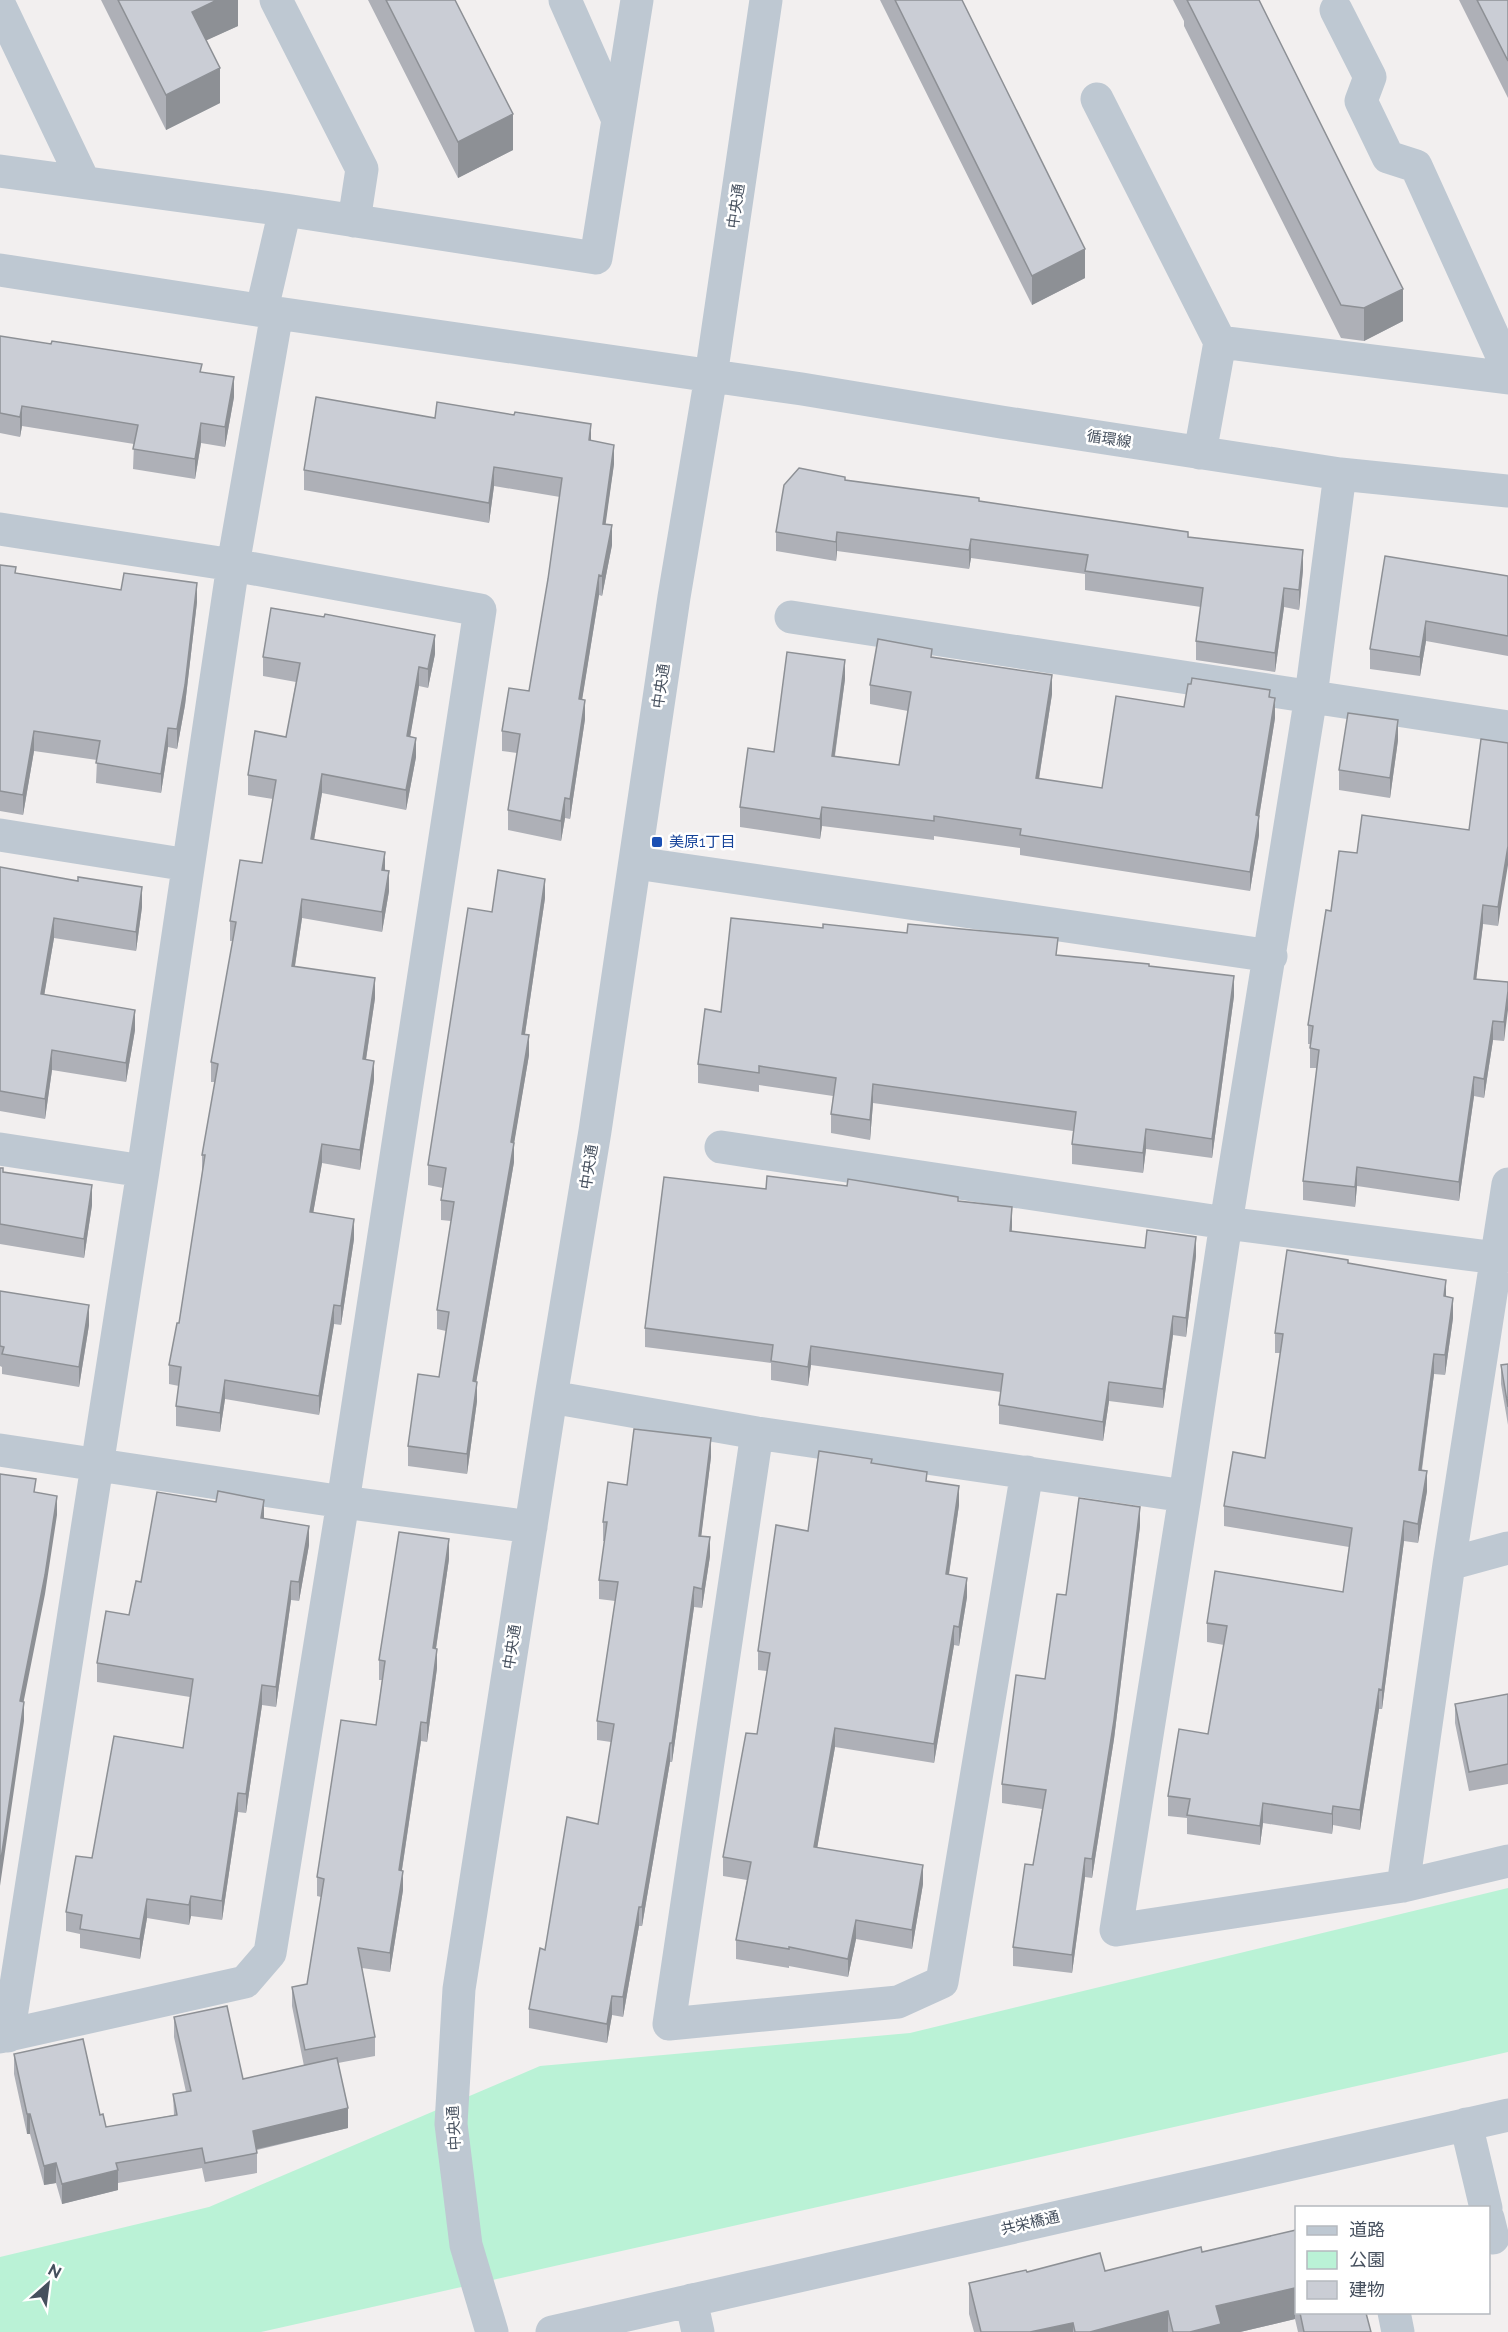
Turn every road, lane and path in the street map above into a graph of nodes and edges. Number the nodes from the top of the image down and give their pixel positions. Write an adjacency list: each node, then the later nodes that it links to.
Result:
1 (276, 0): 12 (street)
2 (565, 0): 8 (street)
3 (637, 0): 8 (street)
4 (766, 0): 17 (street, 中央通)
5 (0, 6): 10 (street)
6 (1336, 10): 16 (street)
7 (1097, 99): 15 (street)
8 (618, 120): 12 (street)
9 (0, 171): 10 (street)
10 (84, 182): 11 (street)
11 (285, 210): 12 (street); 14 (street)
12 (354, 220)
13 (0, 270): 14 (street, 循環線)
14 (270, 311): 17 (street, 循環線); 23 (street)
15 (1220, 342): 18 (street); 19 (street)
16 (1508, 369)
17 (711, 376): 19 (street, 循環線); 28 (street, 中央通)
18 (1508, 378)
19 (1200, 453): 20 (street, 循環線)
20 (1340, 474): 21 (street, 循環線); 25 (street)
21 (1508, 491)
22 (0, 529): 23 (street)
23 (233, 566): 29 (street); 43 (street)
24 (791, 617): 25 (street)
25 (1311, 696): 26 (street); 30 (street)
26 (1508, 727)
27 (0, 835): 29 (street)
28 (636, 863): 30 (street); 37 (street, 中央通)
29 (188, 866): 33 (street)
30 (1271, 956): 35 (street)
31 (721, 1147): 35 (street)
32 (0, 1149): 33 (street)
33 (143, 1171): 40 (street)
34 (1508, 1184): 36 (street)
35 (1226, 1223): 36 (street); 42 (street)
36 (1502, 1257): 46 (street)
37 (551, 1397): 38 (street); 44 (street, 中央通)
38 (758, 1433): 41 (street); 41 (street)
39 (0, 1450): 40 (street)
40 (97, 1466): 43 (street); 49 (street)
41 (1027, 1472): 42 (street)
42 (1185, 1496): 48 (street)
43 (343, 1502): 44 (street); 49 (street)
44 (531, 1527): 55 (street, 中央通)
45 (1508, 1548): 46 (street)
46 (1449, 1564): 48 (street)
47 (1508, 1861): 48 (street)
48 (1403, 1886)
49 (4, 2036)
50 (1508, 2115): 51 (street, 共栄橋通)
51 (1467, 2124): 52 (street); 53 (street, 共栄橋通)
52 (1488, 2206)
53 (691, 2300): 56 (street, 共栄橋通); 57 (street)
54 (1394, 2314): 58 (street)
55 (492, 2332)
56 (552, 2332)
57 (698, 2332)
58 (1398, 2332)

